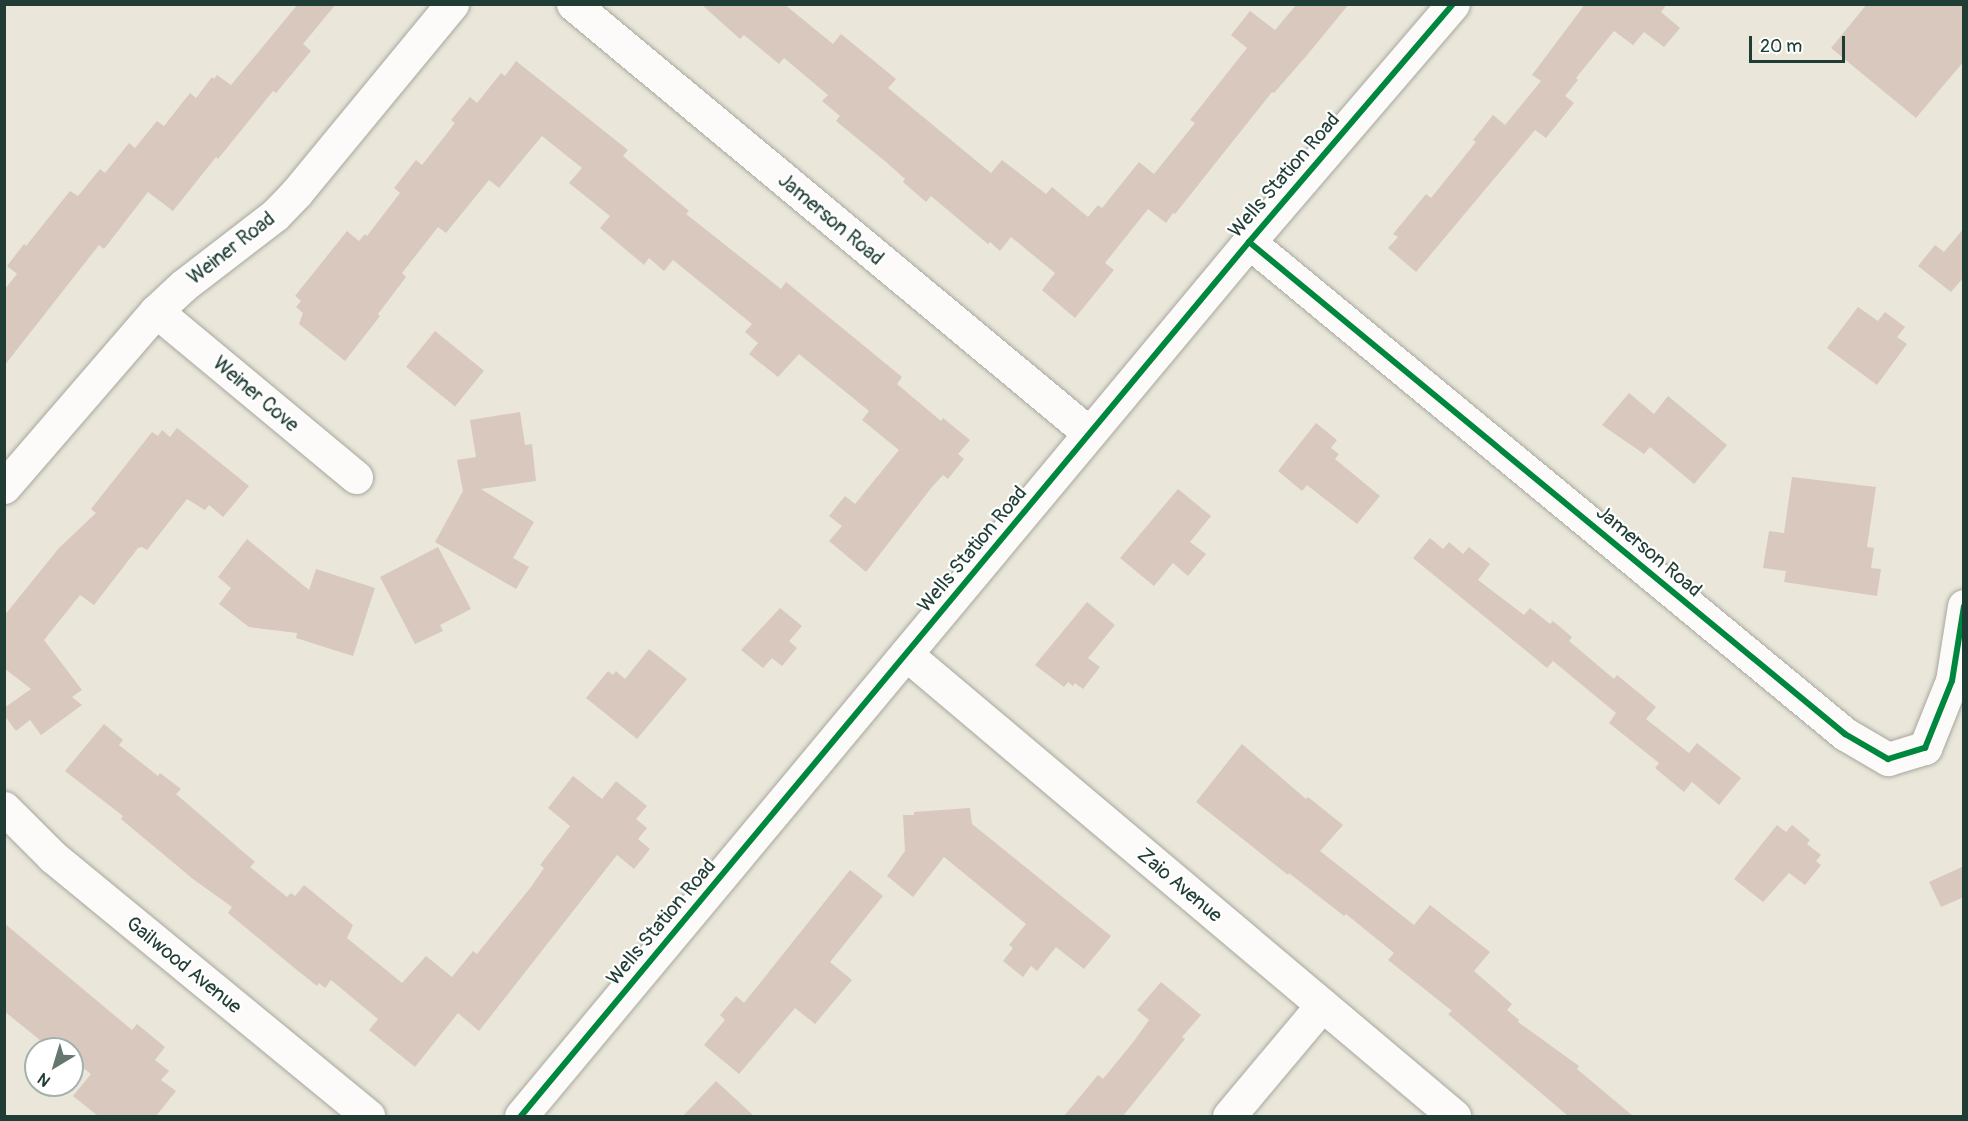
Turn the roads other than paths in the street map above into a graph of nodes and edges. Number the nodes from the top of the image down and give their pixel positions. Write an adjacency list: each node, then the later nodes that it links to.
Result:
1 (452, 4): 5 (street, Weiner Road)
2 (573, 4): 6 (street, Jamerson Road)
3 (1453, 4): 4 (street, Wells Station Road)
4 (1249, 242): 6 (street, Wells Station Road); 9 (street, Jamerson Road)
5 (156, 310): 7 (street, Weiner Cove); 8 (street, Weiner Road)
6 (1089, 433): 10 (street, Wells Station Road)
7 (356, 477)
8 (4, 487)
9 (1964, 606)
10 (906, 654): 12 (street, Zaio Avenue); 14 (street, Wells Station Road)
11 (4, 807): 13 (street, Gailwood Avenue)
12 (1322, 1005): 15 (street); 16 (street, Zaio Avenue)
13 (368, 1116)
14 (520, 1116)
15 (1229, 1116)
16 (1454, 1116)

